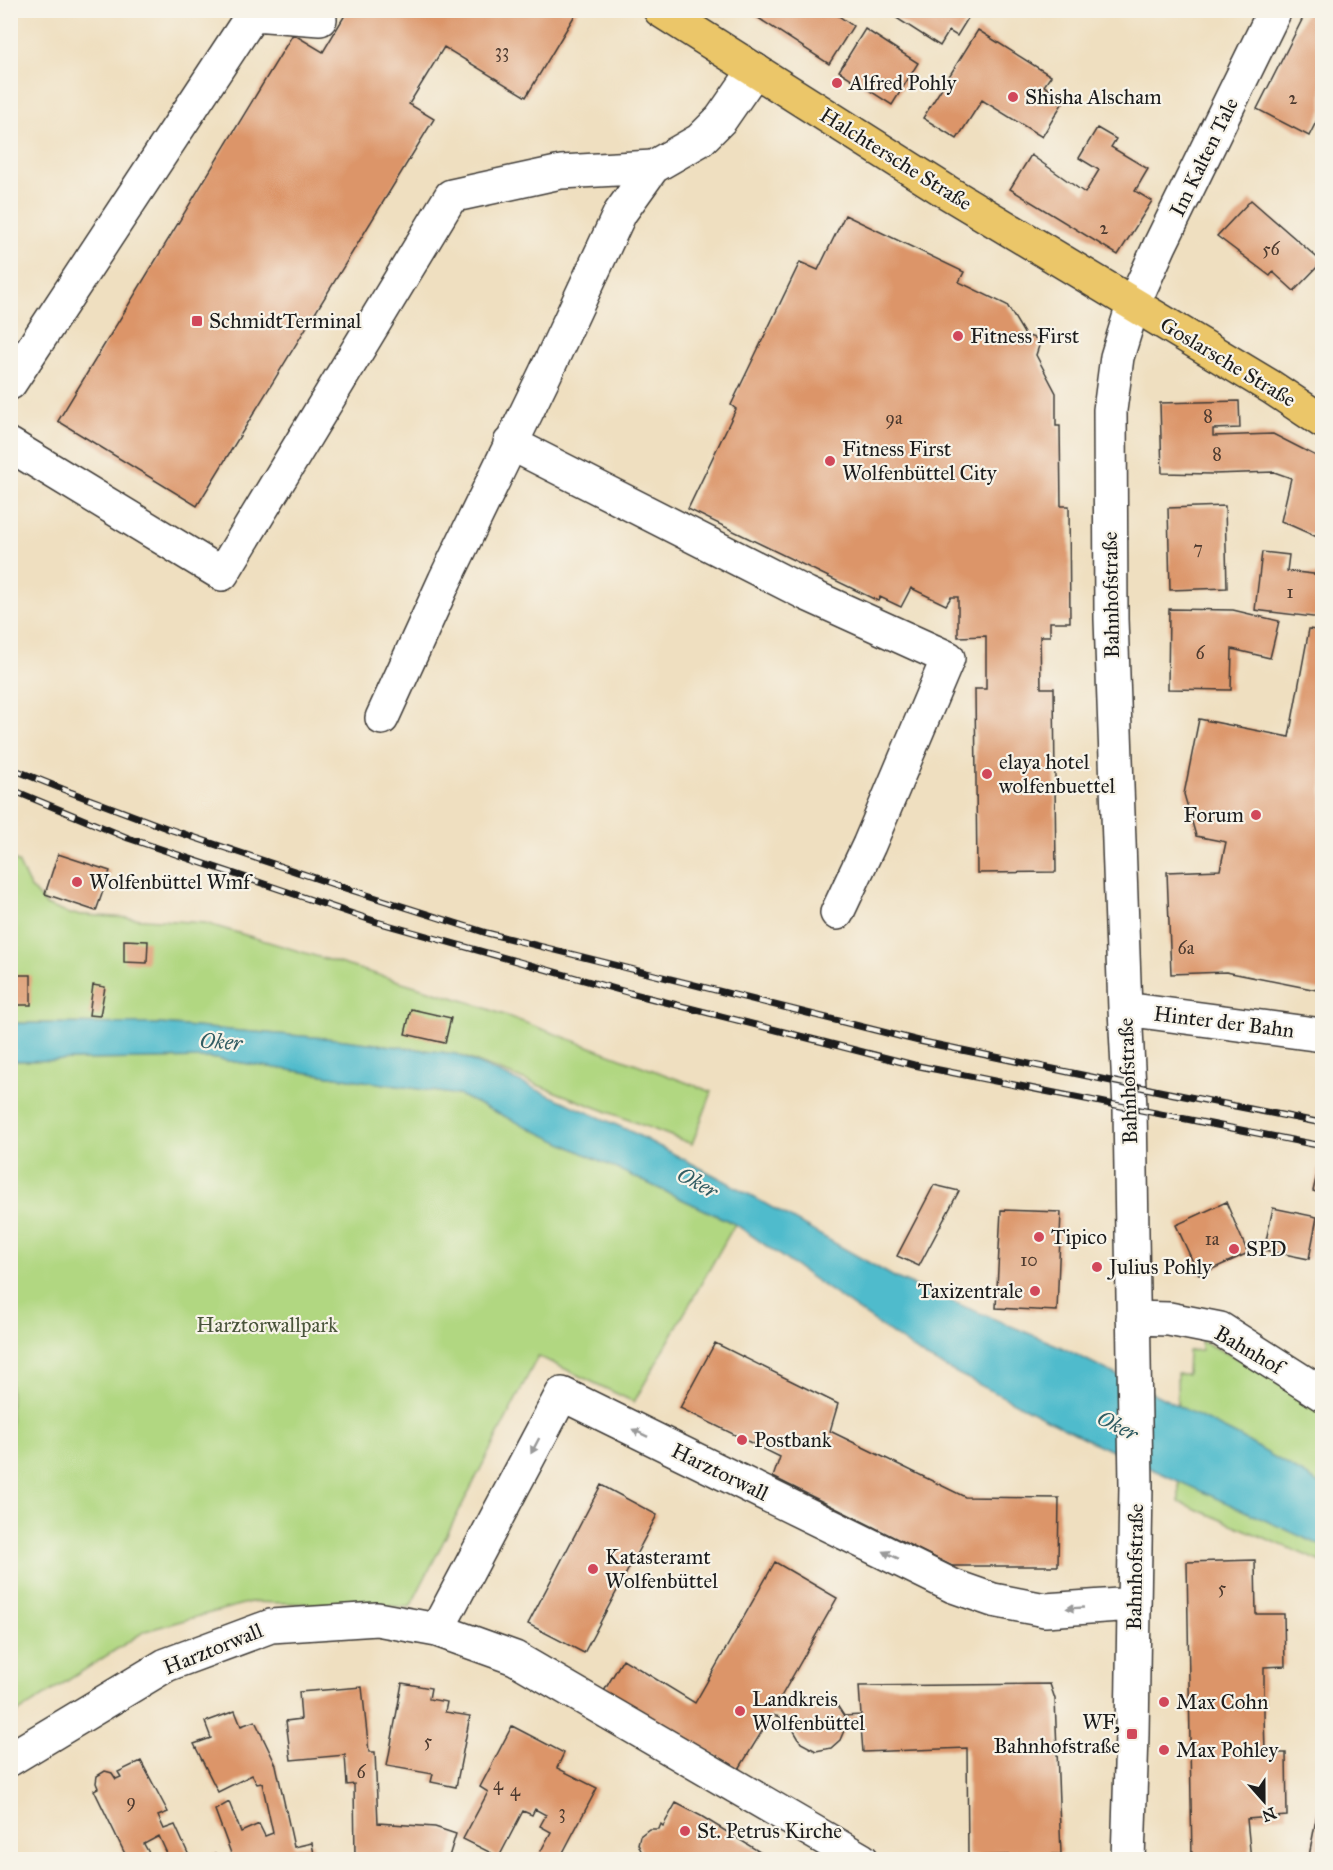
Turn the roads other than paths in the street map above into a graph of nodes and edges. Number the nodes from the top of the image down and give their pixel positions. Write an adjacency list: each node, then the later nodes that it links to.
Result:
1 (660, 10): 4 (main road, Halchtersche Straße)
2 (1275, 10): 6 (street, Im Kalten Tale)
3 (320, 19): 7 (street)
4 (755, 70): 5 (street); 6 (main road, Halchtersche Straße)
5 (653, 167): 9 (street); 10 (street)
6 (1133, 305): 8 (main road, Goslarsche Straße); 13 (street, Bahnhofstraße)
7 (10, 383)
8 (1323, 421)
9 (510, 443): 11 (street); 12 (street)
10 (10, 445)
11 (382, 718)
12 (837, 913)
13 (1125, 1009): 14 (street, Hinter der Bahn); 15 (street, Bahnhofstraße)
14 (1323, 1035)
15 (1133, 1318): 16 (street, Bahnhof); 17 (street, Bahnhofstraße)
16 (1323, 1394)
17 (1134, 1605): 18 (street, Harztorwall, one-way to 18); 21 (street, Bahnhofstraße)
18 (437, 1630): 19 (street, Harztorwall); 20 (street, Harztorwall)
19 (10, 1759)
20 (862, 1860)
21 (1128, 1860)

